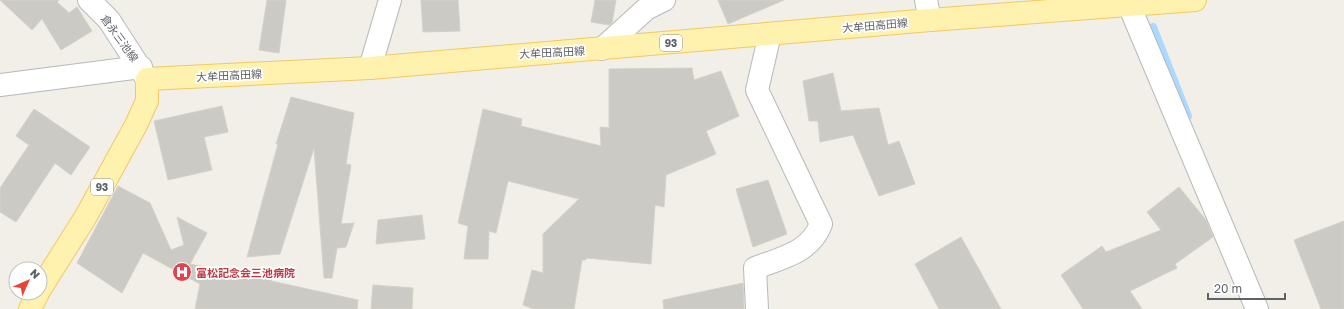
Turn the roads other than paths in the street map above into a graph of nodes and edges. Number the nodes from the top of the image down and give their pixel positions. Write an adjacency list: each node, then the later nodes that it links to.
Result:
1 (89, 0): 10 (street, 倉永三池線)
2 (390, 0): 9 (street)
3 (1195, 0): 5 (main road, 大牟田高田線 / 93)
4 (652, 3): 8 (street)
5 (1129, 5): 6 (main road, 大牟田高田線 / 93); 14 (street)
6 (928, 10): 7 (main road, 大牟田高田線 / 93)
7 (770, 34): 8 (main road, 大牟田高田線 / 93); 13 (street)
8 (602, 49): 9 (main road, 大牟田高田線 / 93)
9 (370, 68): 10 (main road, 大牟田高田線 / 93)
10 (144, 73): 11 (street); 12 (main road, 93)
11 (0, 85)
12 (48, 276)
13 (757, 309)
14 (1257, 309)

